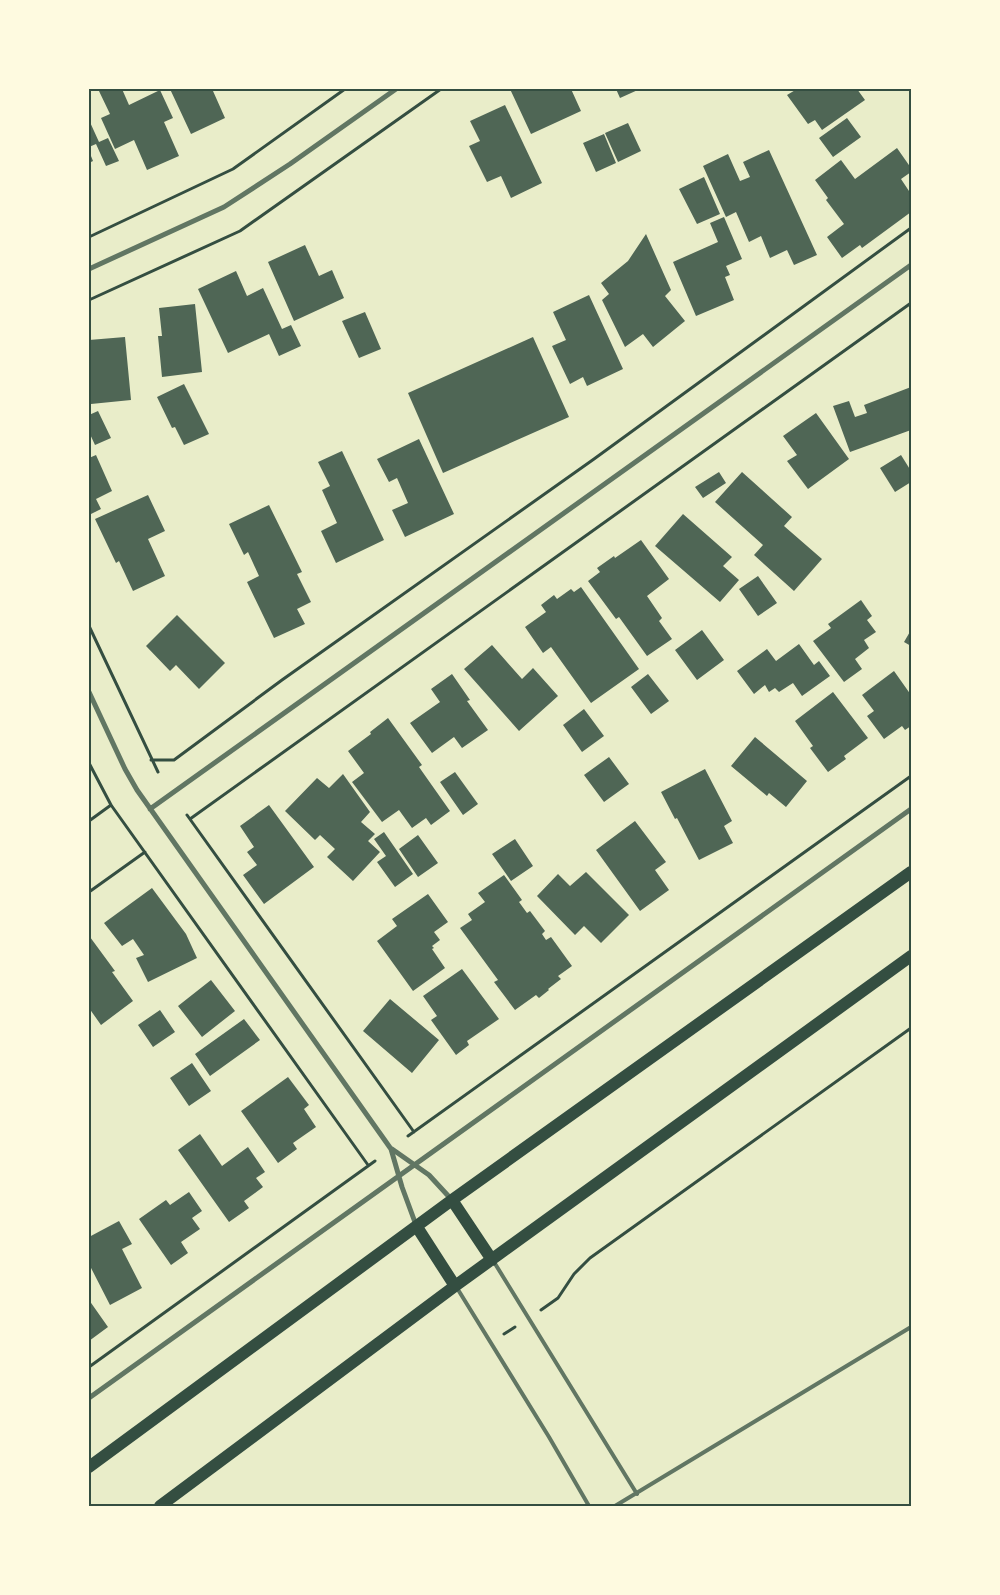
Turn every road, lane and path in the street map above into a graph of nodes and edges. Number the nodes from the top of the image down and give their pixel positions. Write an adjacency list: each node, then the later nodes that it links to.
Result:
1 (345, 89): 5 (path)
2 (396, 89): 7 (street)
3 (441, 89): 8 (path)
4 (911, 228): 12 (path)
5 (89, 237)
6 (911, 265): 17 (street)
7 (89, 269)
8 (89, 300)
9 (911, 304): 20 (path)
10 (89, 626): 12 (path)
11 (89, 692): 17 (street)
12 (151, 760): 14 (path)
13 (89, 763): 16 (path)
14 (158, 772)
15 (911, 776): 27 (path)
16 (111, 805): 21 (path); 22 (path)
17 (150, 809): 29 (street)
18 (911, 809): 32 (street)
19 (187, 815): 20 (path)
20 (190, 819): 27 (path)
21 (89, 821)
22 (145, 852): 24 (path); 31 (path)
23 (911, 872): 34 (main road)
24 (89, 892)
25 (911, 956): 36 (main road)
26 (911, 1028): 38 (path)
27 (414, 1132): 28 (path)
28 (408, 1136)
29 (391, 1149): 32 (street); 33 (street)
30 (375, 1161): 31 (path)
31 (368, 1165): 41 (path)
32 (415, 1165): 33 (street); 34 (street)
33 (399, 1177): 35 (street); 42 (street)
34 (452, 1200): 35 (main road); 36 (main road)
35 (416, 1227): 37 (main road); 43 (main road)
36 (492, 1260): 37 (main road); 38 (lane)
37 (455, 1286): 40 (lane); 45 (main road)
38 (530, 1317): 40 (path); 44 (lane)
39 (911, 1327): 44 (lane)
40 (490, 1343): 46 (lane)
41 (89, 1366)
42 (89, 1398)
43 (89, 1467)
44 (637, 1494): 47 (lane)
45 (160, 1506)
46 (589, 1506)
47 (615, 1506)

